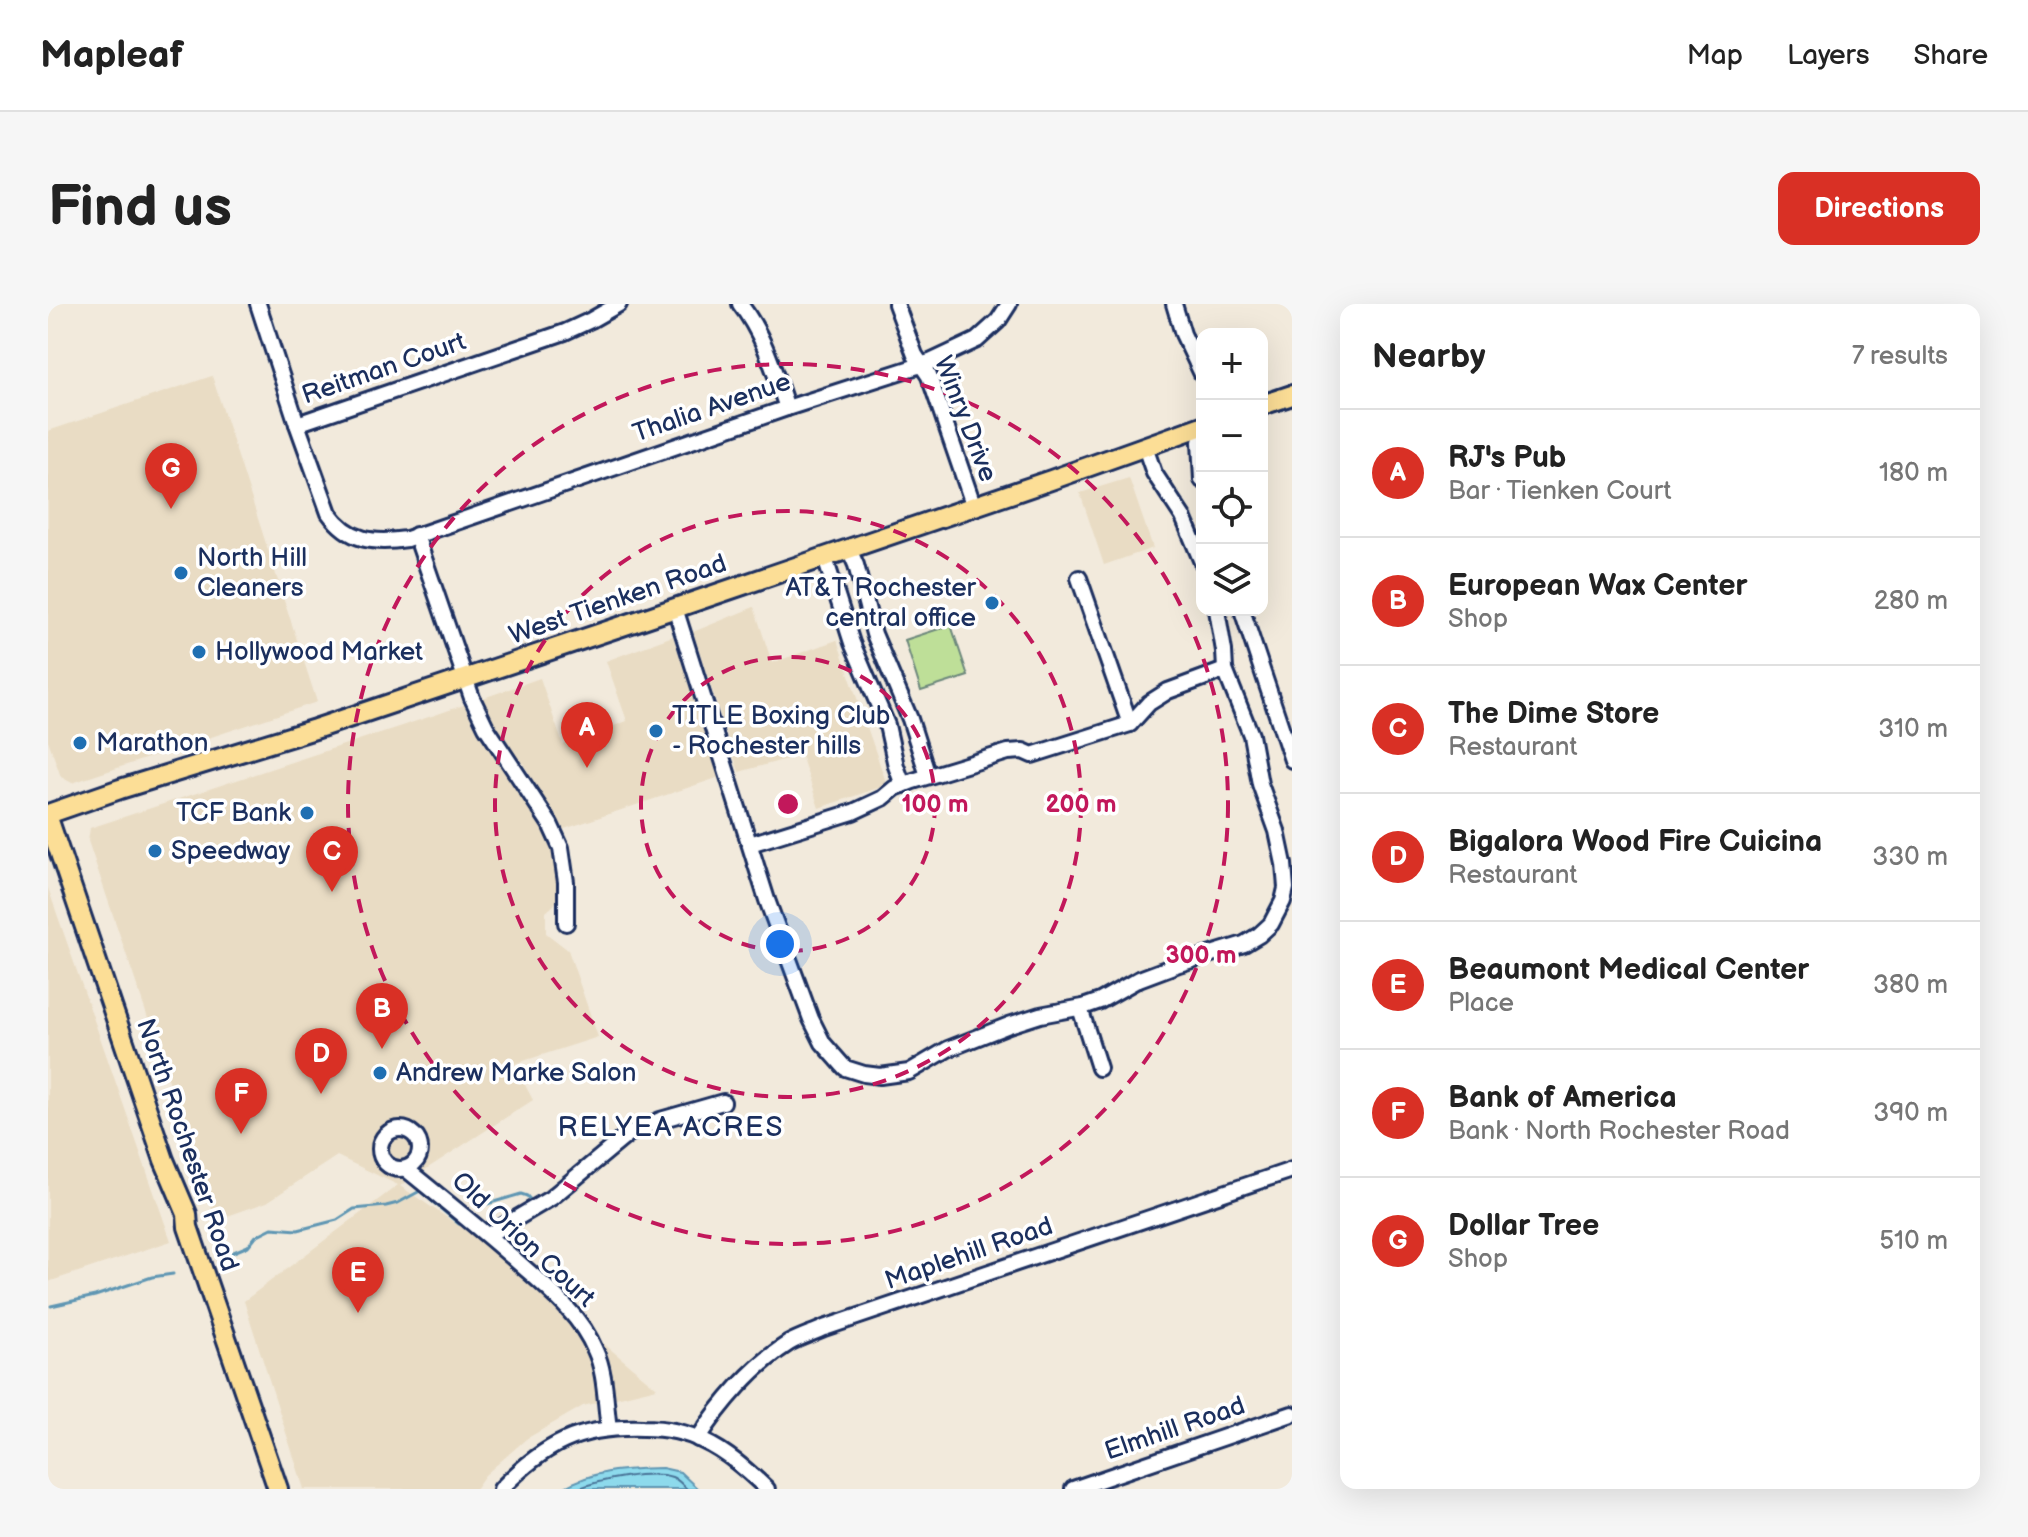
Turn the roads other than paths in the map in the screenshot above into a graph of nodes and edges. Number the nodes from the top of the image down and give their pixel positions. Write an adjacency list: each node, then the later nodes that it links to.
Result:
1 (258, 304): 12 (street, Thalia Avenue)
2 (619, 304): 12 (street, Reitman Court)
3 (740, 304): 11 (street)
4 (896, 304): 8 (street, Winry Drive)
5 (1009, 304): 8 (street, Thalia Avenue)
6 (1174, 304): 7 (street)
7 (1196, 361)
8 (922, 365): 11 (street, Thalia Avenue); 15 (street, Winry Drive)
9 (1292, 395): 10 (main road)
10 (1268, 403)
11 (787, 408): 16 (street, Thalia Avenue)
12 (297, 424): 16 (street, Thalia Avenue)
13 (1196, 428): 14 (main road, West Tienken Road)
14 (1145, 447): 15 (main road, West Tienken Road); 17 (street)
15 (974, 507): 18 (main road, West Tienken Road)
16 (416, 535): 25 (street)
17 (1196, 548)
18 (849, 549): 19 (main road, West Tienken Road); 28 (street)
19 (825, 558): 21 (main road, West Tienken Road); 29 (street)
20 (1079, 578): 26 (street)
21 (675, 608): 25 (main road, West Tienken Road); 31 (street)
22 (1218, 616): 24 (street)
23 (1244, 616): 27 (street)
24 (1225, 670): 26 (street); 33 (street)
25 (465, 679): 30 (main road, West Tienken Road); 32 (street)
26 (1130, 724): 28 (street)
27 (1292, 760)
28 (928, 776): 29 (street)
29 (903, 785): 31 (street)
30 (48, 816): 42 (main road, North Rochester Road)
31 (750, 844): 33 (street)
32 (566, 923)
33 (1080, 1008): 34 (street)
34 (1099, 1068)
35 (723, 1102): 38 (street)
36 (412, 1165): 38 (street, Old Orion Court)
37 (1292, 1170): 41 (street, Maplehill Road)
38 (488, 1235): 40 (street, Old Orion Court)
39 (1292, 1414): 45 (street, Elmhill Road)
40 (609, 1428): 41 (street); 43 (street)
41 (698, 1439): 44 (street)
42 (278, 1489)
43 (501, 1489)
44 (767, 1489)
45 (1073, 1489)

